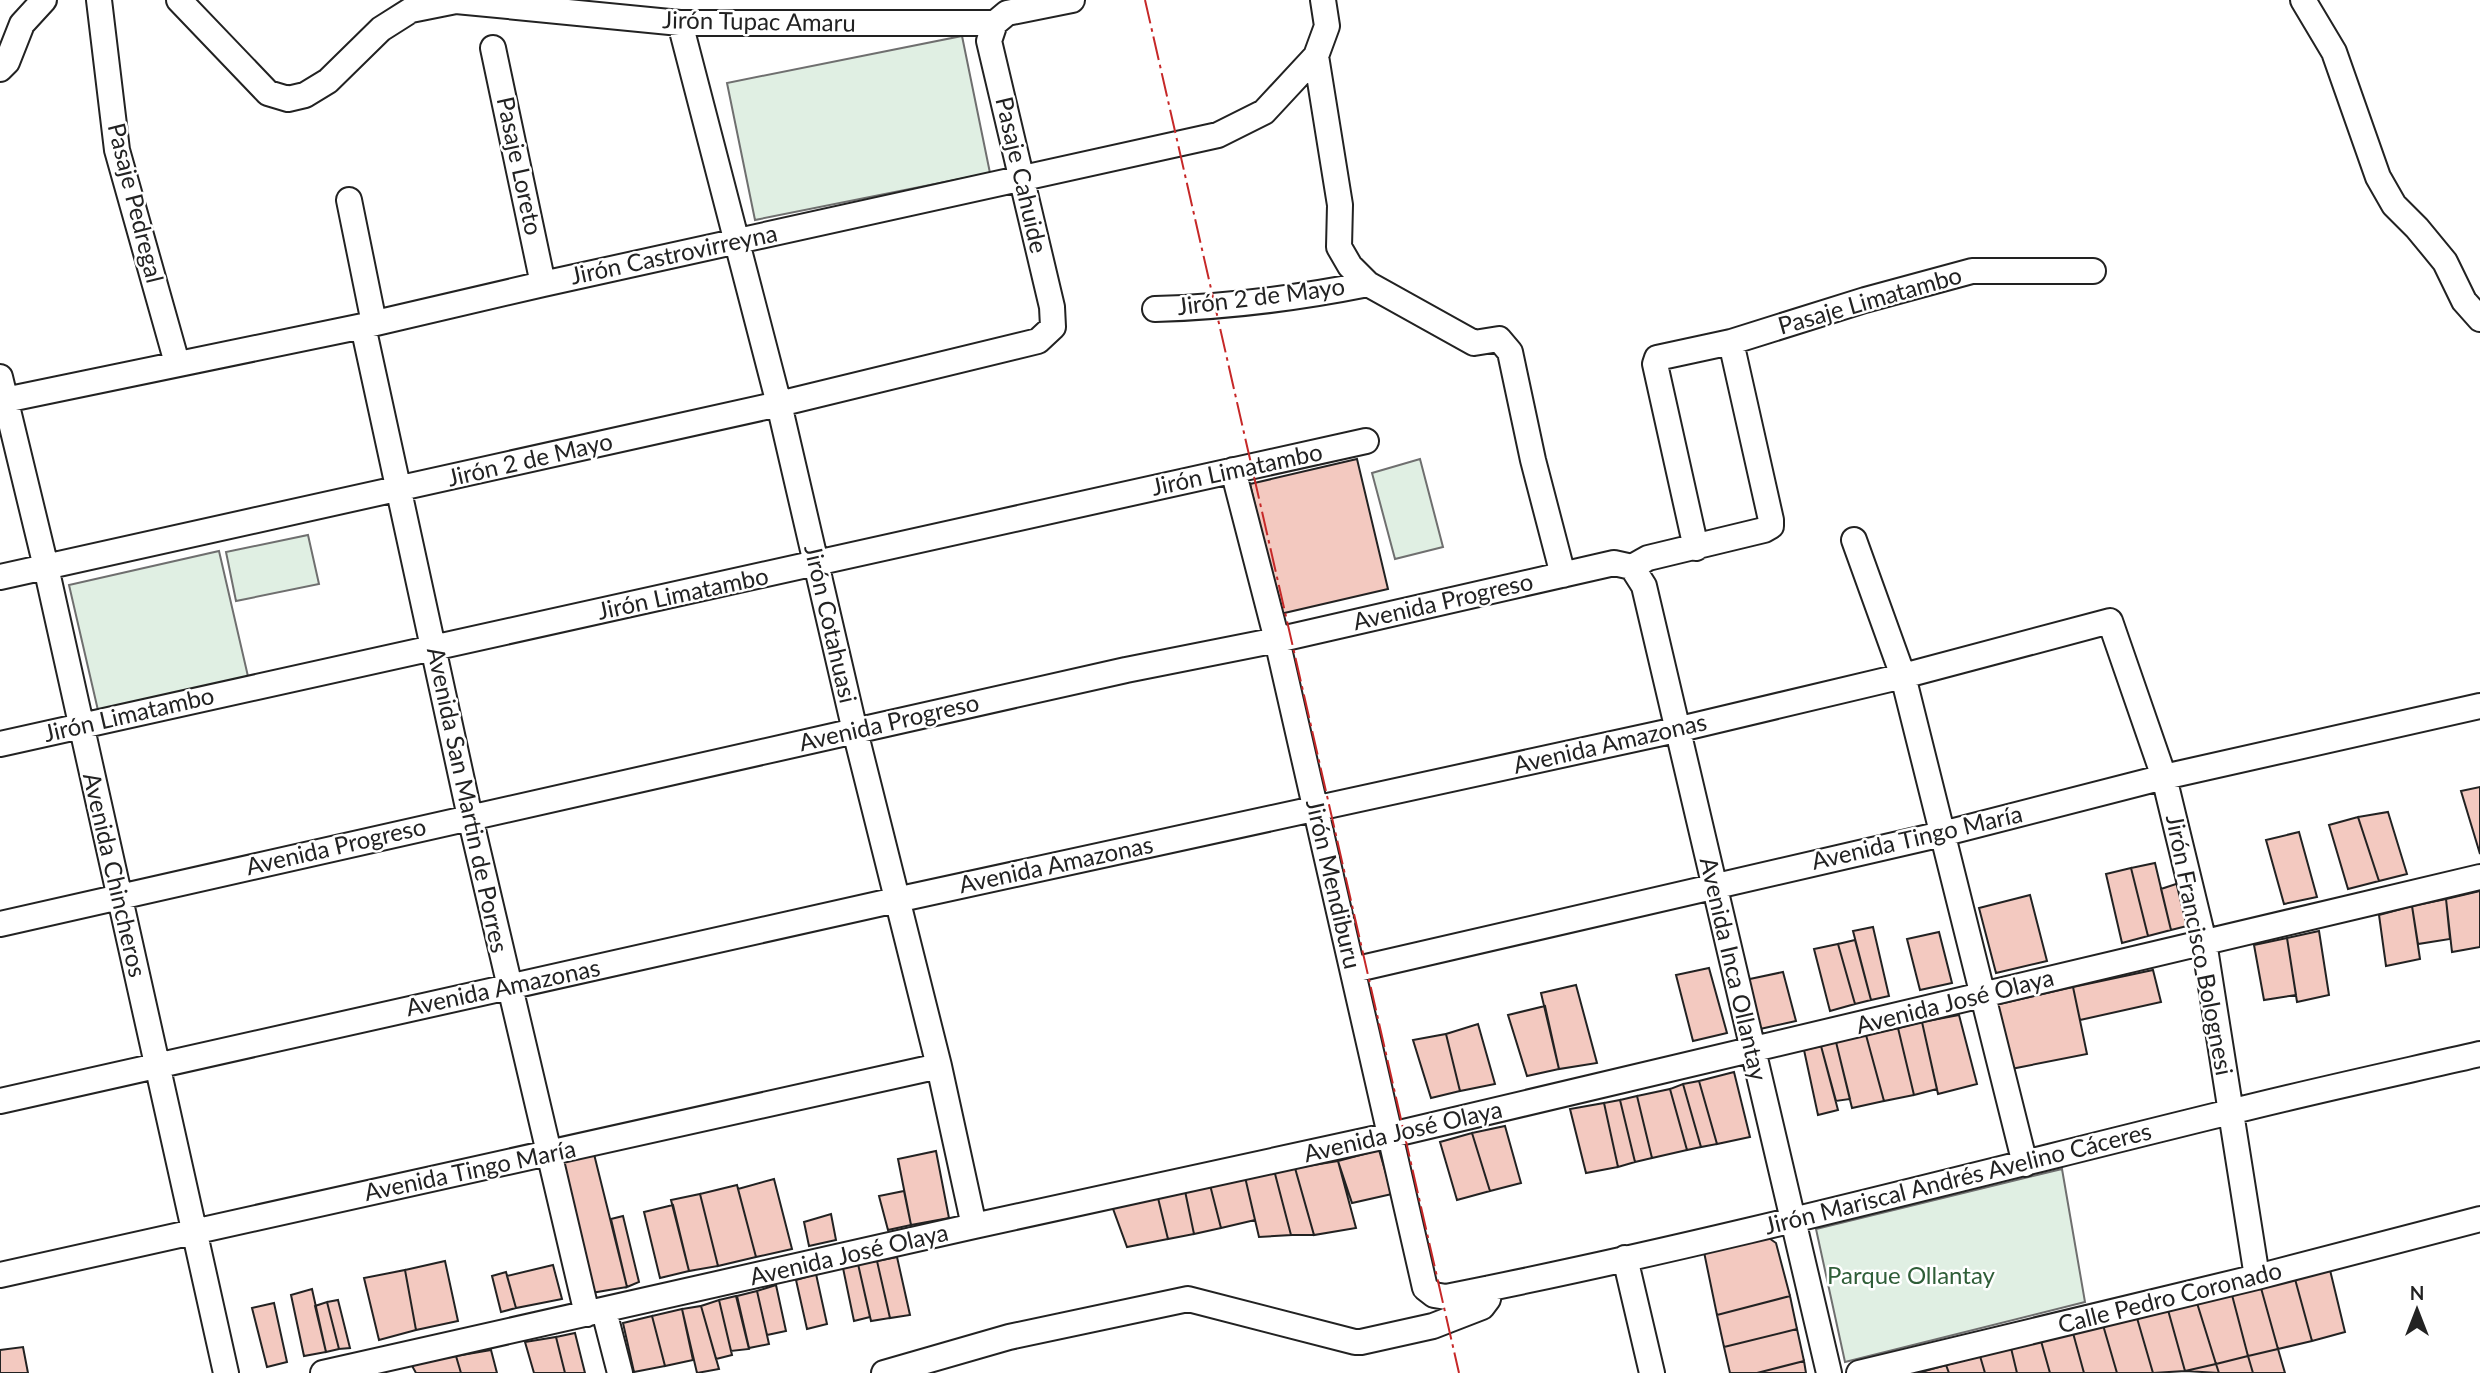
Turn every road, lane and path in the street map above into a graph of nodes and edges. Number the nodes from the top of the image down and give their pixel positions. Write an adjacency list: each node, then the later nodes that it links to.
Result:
1 (44, 0): 11 (street)
2 (99, 0): 23 (street, Pasaje Pedregal)
3 (179, 0): 7 (street, Jirón Tupac Amaru)
4 (1072, 0): 8 (street, Jirón Tupac Amaru)
5 (1323, 0): 10 (street)
6 (2303, 0): 19 (street)
7 (680, 23): 8 (street, Jirón Tupac Amaru); 14 (street, Jirón Cotahuasi)
8 (995, 23): 12 (street, Pasaje Cahuide)
9 (493, 48): 16 (street, Pasaje Loreto)
10 (1316, 56): 12 (street, Jirón Castrovirreyna); 17 (street)
11 (0, 69)
12 (1022, 178): 14 (street, Jirón Castrovirreyna); 21 (street, Pasaje Cahuide)
13 (349, 200): 20 (street, Avenida San Martin de Porres)
14 (738, 241): 16 (street, Jirón Castrovirreyna); 25 (street, Jirón Cotahuasi)
15 (2093, 271): 22 (street, Pasaje Limatambo)
16 (543, 284): 20 (street, Jirón Castrovirreyna)
17 (1368, 284): 18 (street, Jirón 2 de Mayo); 34 (street)
18 (1155, 309)
19 (2480, 318)
20 (368, 325): 23 (street, Jirón Castrovirreyna); 28 (street, Avenida San Martin de Porres)
21 (1053, 327): 25 (street, Jirón 2 de Mayo)
22 (1731, 342): 30 (street, Avenida Progreso); 30 (street, Pasaje Limatambo)
23 (177, 363): 24 (street, Jirón Castrovirreyna)
24 (2, 389): 32 (street, Avenida Chincheros)
25 (779, 404): 28 (street, Jirón 2 de Mayo); 31 (street, Jirón Cotahuasi)
26 (1366, 442): 27 (street, Jirón Limatambo)
27 (1233, 470): 31 (street, Jirón Limatambo); 37 (street, Jirón Mendiburu)
28 (398, 490): 32 (street, Jirón 2 de Mayo); 38 (street, Avenida San Martin de Porres)
29 (1854, 540): 39 (street)
30 (1696, 548): 33 (street, Avenida Progreso)
31 (817, 565): 38 (street, Jirón Limatambo); 43 (street, Jirón Cotahuasi)
32 (46, 567): 35 (street, Jirón 2 de Mayo); 41 (street, Avenida Chincheros)
33 (1632, 567): 34 (street, Avenida Progreso); 42 (street, Avenida Inca Ollantay)
34 (1563, 575): 37 (street, Avenida Progreso)
35 (0, 577)
36 (2110, 621): 39 (street, Avenida Amazonas); 45 (street, Jirón Francisco Bolognesi)
37 (1277, 640): 43 (street, Avenida Progreso); 46 (street, Jirón Mendiburu)
38 (433, 648): 41 (street, Jirón Limatambo); 47 (street, Avenida San Martin de Porres)
39 (1903, 676): 42 (street, Avenida Amazonas); 48 (street)
40 (2480, 706): 45 (street, Avenida Tingo María)
41 (81, 725): 44 (street, Jirón Limatambo); 51 (street, Avenida Chincheros)
42 (1676, 730): 46 (street, Avenida Amazonas); 50 (street, Avenida Inca Ollantay)
43 (855, 731): 47 (street, Avenida Progreso); 52 (street, Jirón Cotahuasi)
44 (0, 744)
45 (2164, 777): 48 (street, Avenida Tingo María); 54 (street, Jirón Francisco Bolognesi)
46 (1316, 809): 52 (street, Avenida Amazonas); 55 (street, Jirón Mendiburu)
47 (470, 817): 51 (street, Avenida Progreso); 56 (street, Avenida San Martin de Porres)
48 (1942, 834): 50 (street, Avenida Tingo María); 57 (street)
49 (2480, 877): 54 (street, Avenida José Olaya)
50 (1714, 886): 55 (street, Avenida Tingo María); 58 (street, Avenida Inca Ollantay)
51 (120, 897): 53 (street, Avenida Progreso); 60 (street, Avenida Chincheros)
52 (896, 900): 56 (street, Avenida Amazonas); 61 (street, Jirón Cotahuasi)
53 (0, 924)
54 (2204, 942): 57 (street, Avenida José Olaya); 63 (street, Jirón Francisco Bolognesi)
55 (1353, 970): 64 (street, Jirón Mendiburu)
56 (509, 987): 60 (street, Avenida Amazonas); 65 (street, Avenida San Martin de Porres)
57 (1983, 995): 58 (street, Avenida José Olaya); 66 (street)
58 (1752, 1051): 64 (street, Avenida José Olaya); 67 (street, Avenida Inca Ollantay)
59 (2480, 1054): 63 (street, Jirón Mariscal Andrés Avelino Cáceres)
60 (157, 1064): 62 (street, Avenida Amazonas); 70 (street, Avenida Chincheros)
61 (939, 1066): 65 (street, Avenida Tingo María); 69 (street, Jirón Cotahuasi)
62 (0, 1101)
63 (2232, 1111): 66 (street, Jirón Mariscal Andrés Avelino Cáceres); 73 (street, Jirón Francisco Bolognesi)
64 (1391, 1135): 69 (street, Avenida José Olaya); 75 (street, Jirón Mendiburu)
65 (550, 1154): 70 (street, Avenida Tingo María); 76 (street, Avenida San Martin de Porres)
66 (2025, 1164): 67 (street, Jirón Mariscal Andrés Avelino Cáceres)
67 (1793, 1219): 71 (street, Jirón Mariscal Andrés Avelino Cáceres); 83 (street, Avenida Inca Ollantay)
68 (2480, 1219): 73 (street, Calle Pedro Coronado)
69 (974, 1226): 76 (street, Avenida José Olaya)
70 (195, 1232): 72 (street, Avenida Tingo María); 78 (street, Avenida Chincheros)
71 (1625, 1258): 74 (street, Jirón Mariscal Andrés Avelino Cáceres); 82 (street)
72 (0, 1275)
73 (2257, 1277): 84 (street, Calle Pedro Coronado)
74 (1490, 1288): 75 (street, Jirón Mariscal Andrés Avelino Cáceres); 81 (street)
75 (1434, 1294)
76 (595, 1313): 77 (street, Avenida José Olaya); 80 (street, Avenida San Martin de Porres)
77 (395, 1366): 79 (street, Avenida José Olaya)
78 (226, 1373)
79 (323, 1373)
80 (620, 1373)
81 (884, 1373)
82 (1652, 1373)
83 (1829, 1373)
84 (1859, 1373)

